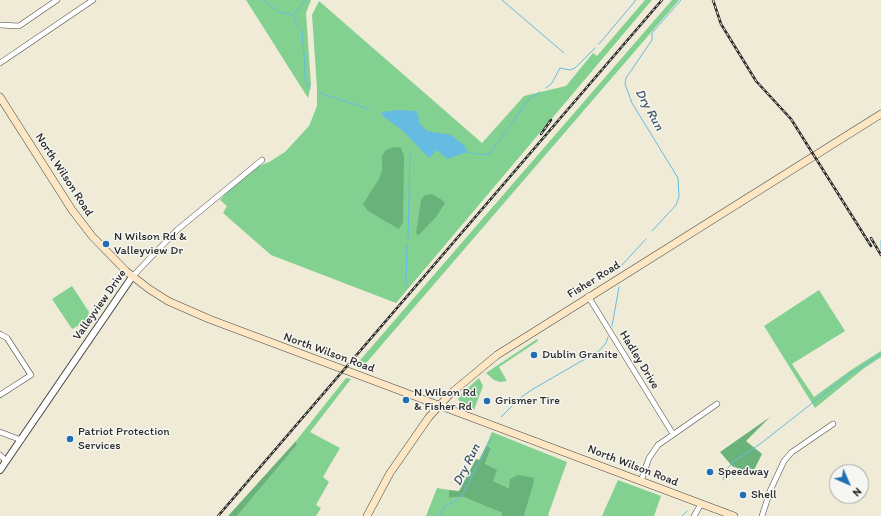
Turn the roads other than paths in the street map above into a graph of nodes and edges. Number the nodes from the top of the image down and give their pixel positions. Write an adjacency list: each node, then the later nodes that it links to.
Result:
1 (57, 0): 3 (street)
2 (93, 0): 4 (street)
3 (0, 25)
4 (0, 63)
5 (0, 98): 8 (main road, North Wilson Road)
6 (881, 114): 9 (main road, Fisher Road)
7 (262, 160): 8 (street, Valleyview Drive)
8 (132, 276): 13 (main road, North Wilson Road); 17 (street, Valleyview Drive)
9 (588, 296): 13 (main road, Fisher Road); 16 (street, Hadley Drive)
10 (0, 334): 11 (street)
11 (0, 395)
12 (717, 404): 16 (street)
13 (439, 406): 21 (main road, North Wilson Road); 23 (main road, Fisher Road)
14 (833, 424): 26 (street)
15 (0, 432): 17 (street)
16 (673, 434): 21 (street)
17 (21, 440): 19 (street, Valleyview Drive)
18 (0, 455): 19 (street)
19 (6, 461): 20 (street, Valleyview Drive)
20 (0, 470)
21 (641, 481): 22 (main road, North Wilson Road)
22 (701, 504): 24 (street); 25 (main road, North Wilson Road)
23 (367, 516)
24 (694, 516)
25 (734, 516)
26 (762, 516)

